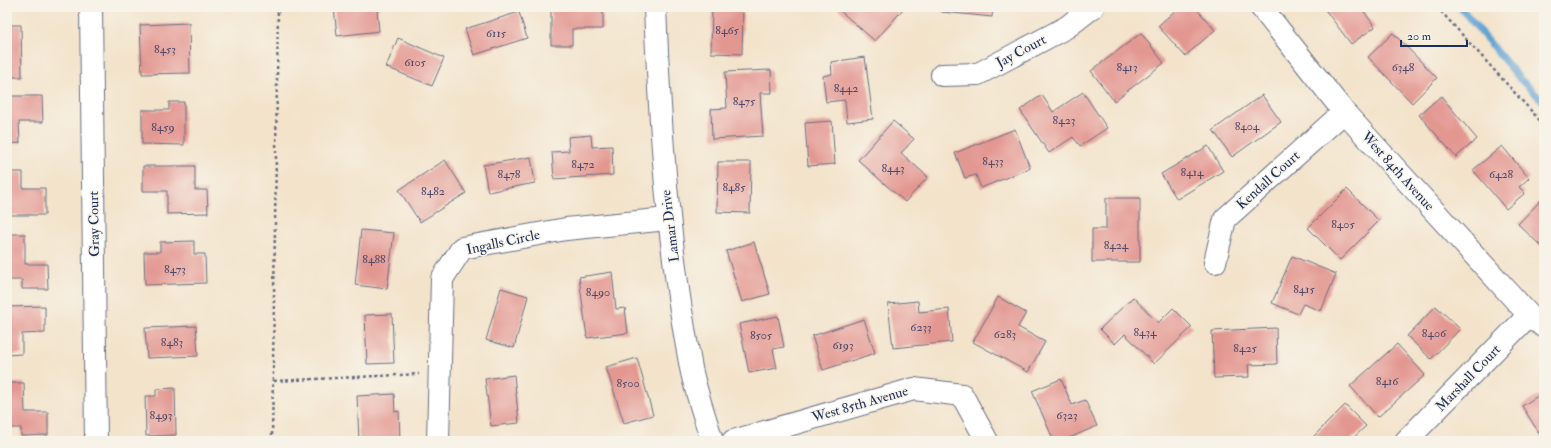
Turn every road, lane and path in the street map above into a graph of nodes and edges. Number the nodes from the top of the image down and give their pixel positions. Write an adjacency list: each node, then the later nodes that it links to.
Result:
1 (91, 7): 15 (street, Gray Court)
2 (278, 7): 14 (path)
3 (655, 7): 10 (street, Lamar Drive)
4 (1093, 7): 7 (street, Jay Court)
5 (1261, 7): 8 (street, West 84th Avenue)
6 (1437, 7): 9 (path)
7 (942, 75)
8 (1344, 112): 11 (street, Kendall Court); 12 (street, West 84th Avenue)
9 (1544, 125)
10 (668, 219): 13 (street, Ingalls Circle); 18 (street, Lamar Drive)
11 (1215, 262)
12 (1537, 321): 21 (street, Marshall Court)
13 (440, 373): 14 (path); 17 (street, Ingalls Circle)
14 (274, 381): 16 (path)
15 (96, 441)
16 (272, 441)
17 (438, 441)
18 (712, 441)
19 (733, 441): 20 (street, West 85th Avenue)
20 (987, 441)
21 (1406, 441)

